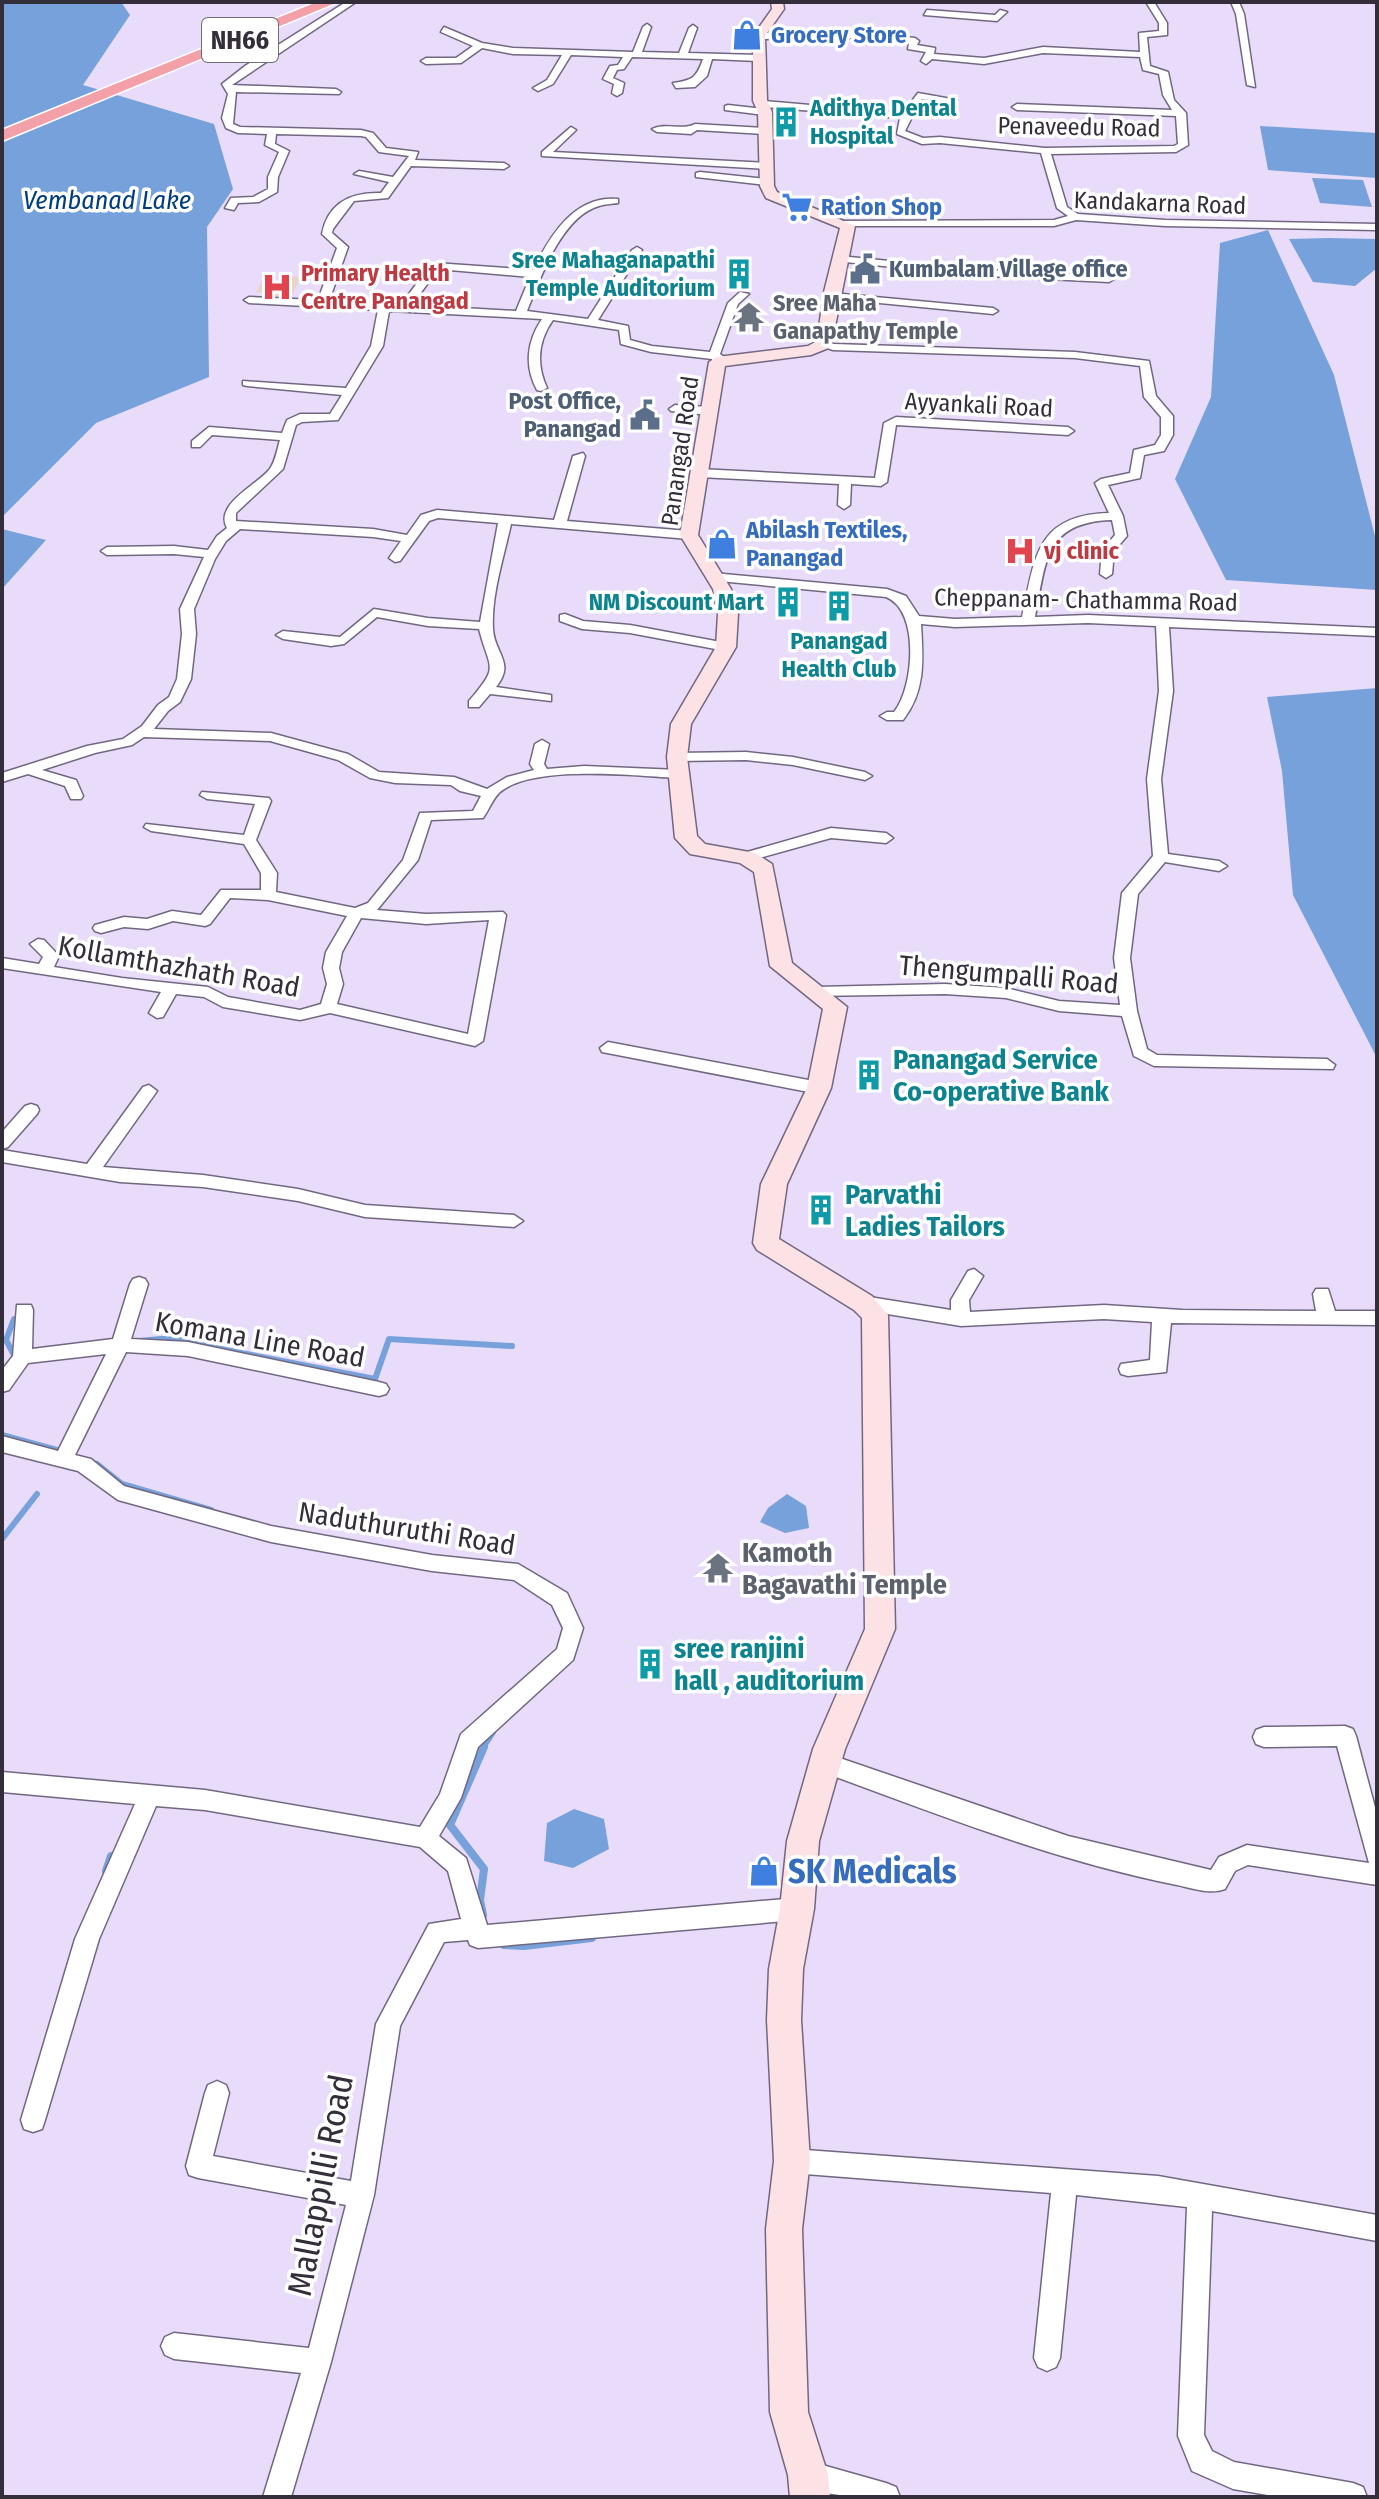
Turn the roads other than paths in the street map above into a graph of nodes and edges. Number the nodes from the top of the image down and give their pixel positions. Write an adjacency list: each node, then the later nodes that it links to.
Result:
1 (311, 2): 25 (highway, NH66)
2 (330, 2): 25 (highway, NH66)
3 (352, 2): 29 (street)
4 (777, 2): 13 (main road)
5 (930, 2): 9 (street)
6 (1150, 2): 19 (street)
7 (1235, 2): 27 (street)
8 (1003, 12): 9 (street)
9 (927, 13): 14 (street)
10 (647, 27): 18 (street)
11 (693, 28): 20 (street)
12 (444, 30): 15 (street)
13 (759, 36): 14 (street); 21 (main road)
14 (913, 44): 19 (street)
15 (480, 45): 16 (street); 23 (street)
16 (500, 49): 17 (street); 24 (street)
17 (569, 52): 18 (street); 28 (street)
18 (633, 54): 20 (street); 31 (street)
19 (1145, 55): 36 (street, Penaveedu Road)
20 (682, 56): 22 (street)
21 (758, 58): 22 (street); 35 (main road)
22 (708, 59): 26 (street)
23 (426, 61)
24 (493, 61)
25 (149, 73): 38 (highway, NH66); 44 (highway, NH66)
26 (676, 85)
27 (1252, 85)
28 (538, 88)
29 (232, 89): 30 (street); 41 (street)
30 (336, 92)
31 (617, 93)
32 (947, 98): 37 (street)
33 (1017, 107): 36 (street)
34 (728, 108): 35 (street)
35 (765, 108): 37 (street); 42 (main road)
36 (1181, 113): 46 (street, Penaveedu Road)
37 (906, 116): 45 (street, Penaveedu Road)
38 (2, 127)
39 (657, 129): 42 (street)
40 (571, 130): 47 (street)
41 (272, 131): 48 (street); 56 (street)
42 (766, 131): 52 (main road)
43 (975, 131): 45 (street)
44 (2, 136)
45 (975, 144): 46 (street, Penaveedu Road)
46 (1045, 151): 57 (street)
47 (606, 157): 50 (street); 52 (street)
48 (410, 163): 49 (street); 54 (street)
49 (504, 166)
50 (594, 166)
51 (359, 174): 54 (street)
52 (767, 174): 53 (street); 58 (main road)
53 (700, 175)
54 (396, 180): 67 (street)
55 (614, 201): 62 (street)
56 (230, 208)
57 (1076, 217): 58 (street, Kandakarna Road); 59 (street, Kandakarna Road)
58 (846, 223): 61 (main road)
59 (1377, 227)
60 (637, 250): 73 (street)
61 (840, 259): 63 (street); 65 (main road)
62 (538, 274): 69 (street); 71 (street)
63 (1109, 279)
64 (744, 294): 75 (street)
65 (832, 296): 70 (street); 74 (main road)
66 (249, 300): 67 (street)
67 (323, 303): 68 (street)
68 (384, 307): 69 (street); 78 (street)
69 (405, 307): 71 (street)
70 (993, 311)
71 (520, 314): 72 (street)
72 (550, 316): 73 (street); 77 (street)
73 (592, 321): 75 (street)
74 (825, 344): 75 (main road, Panangad Road); 88 (street)
75 (716, 359): 80 (main road, Panangad Road)
76 (247, 383): 78 (street)
77 (541, 388)
78 (349, 392): 82 (street)
79 (675, 409): 80 (street)
80 (709, 411): 85 (main road, Panangad Road)
81 (1068, 431): 86 (street, Ayyankali Road)
82 (286, 437): 83 (street); 91 (street)
83 (196, 444)
84 (579, 456): 90 (street)
85 (699, 473): 86 (street, Ayyankali Road); 92 (main road, Panangad Road)
86 (845, 481): 87 (street)
87 (844, 505)
88 (1117, 516): 97 (street); 101 (street)
89 (505, 521): 90 (street); 93 (street); 103 (street)
90 (559, 526): 92 (street)
91 (233, 527): 93 (street); 95 (street)
92 (689, 535): 98 (main road, Panangad Road)
93 (410, 539): 96 (street)
94 (107, 551): 95 (street)
95 (212, 554): 111 (street)
96 (395, 558)
97 (1106, 574)
98 (713, 577): 100 (street, Cheppanam- Chathamma Road); 106 (main road, Panangad Road)
99 (565, 618): 106 (street)
100 (914, 619): 101 (street, Cheppanam- Chathamma Road); 110 (street)
101 (1028, 620): 102 (street, Cheppanam- Chathamma Road)
102 (1162, 622): 104 (street, Cheppanam- Chathamma Road); 127 (street)
103 (487, 626): 105 (street); 107 (street)
104 (1377, 632)
105 (283, 635)
106 (726, 647): 115 (main road)
107 (488, 690): 108 (street); 109 (street)
108 (546, 698)
109 (474, 704)
110 (887, 716)
111 (140, 733): 114 (street); 116 (street)
112 (331, 733): 114 (street)
113 (542, 744): 117 (street)
114 (313, 747): 120 (street)
115 (678, 765): 117 (street); 118 (street); 126 (main road)
116 (28, 770): 119 (street); 122 (street)
117 (542, 772): 120 (street)
118 (865, 776)
119 (2, 778)
120 (491, 794): 130 (street, Kollamthazhath Road)
121 (207, 795): 125 (street)
122 (76, 796)
123 (151, 827): 125 (street)
124 (886, 838): 126 (street)
125 (249, 840): 129 (street)
126 (745, 857): 136 (main road)
127 (1161, 857): 128 (street); 138 (street, Thengumpalli Road)
128 (1219, 866)
129 (268, 895): 130 (street); 131 (street)
130 (356, 913): 137 (street, Kollamthazhath Road); 137 (street)
131 (101, 928)
132 (38, 944): 134 (street)
133 (2, 963): 134 (street, Kollamthazhath Road)
134 (45, 969): 135 (street, Kollamthazhath Road)
135 (171, 988): 137 (street, Kollamthazhath Road); 139 (street)
136 (817, 992): 138 (street, Thengumpalli Road); 142 (main road)
137 (328, 1007)
138 (1129, 1011): 141 (street)
139 (157, 1013)
140 (608, 1048): 142 (street)
141 (1327, 1065)
142 (819, 1088): 152 (main road)
143 (149, 1091): 147 (street)
144 (31, 1110): 145 (street)
145 (2, 1143)
146 (2, 1156): 147 (street)
147 (91, 1171): 148 (street)
148 (514, 1221)
149 (974, 1276): 157 (street)
150 (139, 1284): 158 (street)
151 (1322, 1294): 155 (street)
152 (863, 1303): 157 (street); 166 (main road)
153 (24, 1310): 159 (street)
154 (1162, 1316): 155 (street); 157 (street); 160 (street)
155 (1327, 1318): 156 (street)
156 (1377, 1318)
157 (961, 1319)
158 (120, 1345): 159 (street, Komana Line Road); 162 (street, Komana Line Road); 164 (street)
159 (22, 1357): 161 (street)
160 (1128, 1369)
161 (2, 1385)
162 (379, 1389)
163 (2, 1444): 164 (street, Naduthuruthi Road)
164 (63, 1460): 169 (street, Naduthuruthi Road)
165 (1264, 1737): 170 (street)
166 (825, 1763): 171 (street); 172 (main road)
167 (2, 1782): 168 (street)
168 (149, 1796): 169 (street); 175 (street)
169 (425, 1838): 173 (street)
170 (1377, 1857)
171 (1377, 1875)
172 (797, 1909): 173 (street); 176 (main road)
173 (477, 1928): 178 (street, Mallappilli Road)
174 (217, 2093): 178 (street)
175 (33, 2120)
176 (792, 2161): 177 (street); 184 (main road)
177 (1065, 2183): 179 (street); 182 (street)
178 (361, 2195): 183 (street, Mallappilli Road)
179 (1200, 2197): 180 (street); 187 (street)
180 (1377, 2228)
181 (174, 2346): 183 (street)
182 (1047, 2358)
183 (318, 2362): 185 (street, Mallappilli Road)
184 (809, 2486): 186 (street)
185 (277, 2497)
186 (886, 2497)
187 (1353, 2497)

